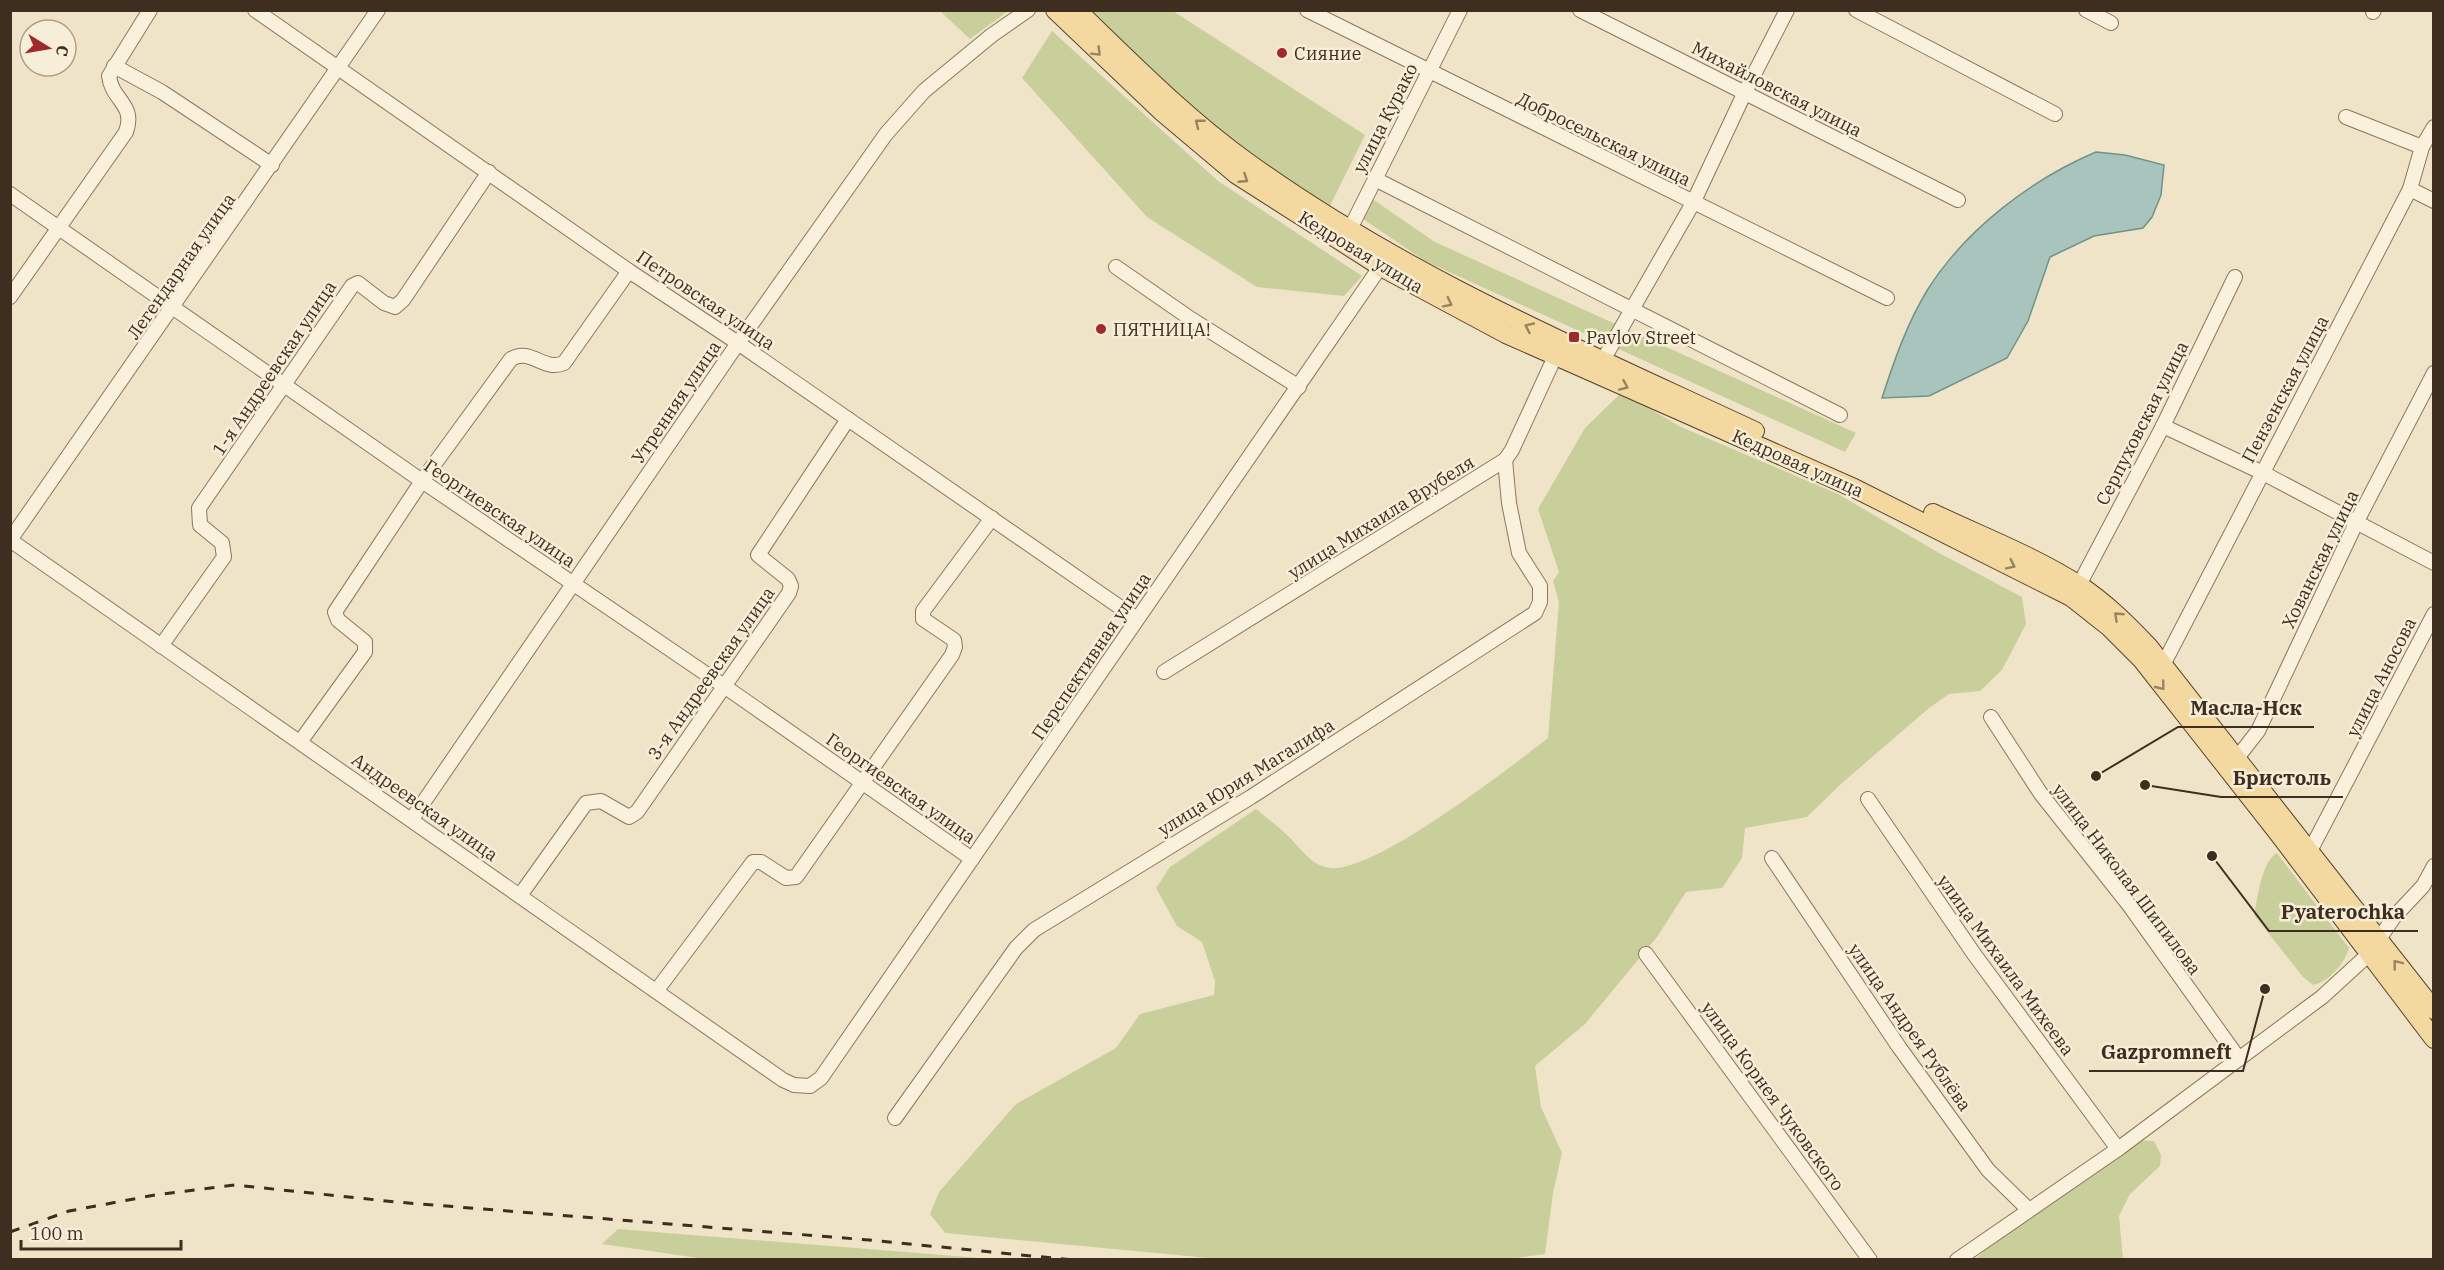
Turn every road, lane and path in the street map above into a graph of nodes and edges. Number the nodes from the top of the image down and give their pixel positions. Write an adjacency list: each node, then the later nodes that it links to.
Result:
1 (150, 10): 14 (street)
2 (255, 10): 15 (street, Петровская улица)
3 (378, 10): 15 (street, Легендарная улица)
4 (1028, 10): 40 (street, Утренняя улица)
5 (1055, 10): 31 (main road, Кедровая улица, one-way to 31)
6 (1077, 10): 31 (main road, Кедровая улица, one-way to 6)
7 (1307, 10): 16 (street, Добросельская улица)
8 (1460, 10): 16 (street, улица Курако)
9 (1580, 10): 17 (street, Михайловская улица)
10 (1787, 10): 17 (street)
11 (1856, 10): 18 (street)
12 (2086, 10): 13 (street)
13 (2111, 23)
14 (114, 66): 22 (street); 30 (street)
15 (339, 68): 22 (street, Легендарная улица); 23 (street, Петровская улица)
16 (1428, 72): 24 (street, улица Курако); 29 (street, Добросельская улица)
17 (1744, 92): 27 (street, Михайловская улица); 29 (street)
18 (2055, 114)
19 (2346, 117): 21 (street)
20 (2433, 127): 21 (street, Пензенская улица)
21 (2422, 147): 25 (street, Пензенская улица)
22 (272, 165): 38 (street, Легендарная улица)
23 (489, 172): 34 (street, Петровская улица); 44 (street, 1-я Андреевская улица)
24 (1375, 179): 31 (street, улица Курако); 39 (street)
25 (2410, 189): 28 (street); 50 (street, Пензенская улица)
26 (10, 194): 30 (street, Георгиевская улица)
27 (1958, 200)
28 (2433, 201)
29 (1693, 203): 37 (street, Добросельская улица); 39 (street)
30 (58, 227): 36 (street); 38 (street, Георгиевская улица)
31 (1347, 235): 32 (main road, Кедровая улица)
32 (1385, 260): 41 (main road, Кедровая улица); 45 (street, Перспективная улица)
33 (1116, 267): 45 (street)
34 (629, 271): 40 (street, Петровская улица); 51 (street)
35 (2235, 277): 48 (street, Серпуховская улица)
36 (10, 297)
37 (1887, 298)
38 (173, 309): 44 (street, Георгиевская улица); 54 (street, Легендарная улица)
39 (1634, 310): 42 (street); 46 (street)
40 (738, 343): 47 (street, Петровская улица); 56 (street, Утренняя улица)
41 (1558, 349): 42 (main road, Кедровая улица); 49 (street, улица Михаила Врубеля)
42 (1599, 367): 57 (main road, Кедровая улица); 75 (main road, Кедровая улица, one-way to 75)
43 (2433, 373): 53 (street, Хованская улица)
44 (286, 385): 51 (street, Георгиевская улица); 60 (street, 1-я Андреевская улица)
45 (1299, 387): 59 (street, Перспективная улица)
46 (1840, 415)
47 (848, 419): 52 (street, Петровская улица); 63 (street, 3-я Андреевская улица)
48 (2163, 426): 50 (street); 57 (street, Серпуховская улица)
49 (1504, 460): 62 (street, улица Михаила Врубеля); 82 (street, улица Юрия Магалифа)
50 (2261, 472): 53 (street); 61 (street, Пензенская улица)
51 (422, 481): 56 (street, Георгиевская улица); 65 (street)
52 (992, 518): 59 (street, Петровская улица); 67 (street)
53 (2357, 521): 55 (street); 66 (street, Хованская улица)
54 (10, 540): 60 (street, Андреевская улица)
55 (2433, 563)
56 (573, 584): 63 (street, Георгиевская улица); 69 (street, Утренняя улица)
57 (2079, 585): 61 (main road, Кедровая улица, one-way to 57)
58 (2433, 614): 70 (street, улица Аносова)
59 (1137, 619): 72 (street, Перспективная улица)
60 (161, 646): 65 (street, Андреевская улица)
61 (2163, 665): 66 (main road, Кедровая улица)
62 (1164, 672)
63 (724, 686): 67 (street, Георгиевская улица); 74 (street, 3-я Андреевская улица)
64 (1991, 717): 80 (street, улица Николая Шипилова)
65 (300, 742): 69 (street, Андреевская улица)
66 (2237, 758): 70 (main road, Кедровая улица)
67 (864, 782): 72 (street, Георгиевская улица); 77 (street)
68 (1868, 799): 83 (street, улица Михаила Михеева)
69 (412, 819): 74 (street, Андреевская улица)
70 (2310, 851): 75 (main road, Кедровая улица)
71 (1772, 858): 84 (street, улица Андрея Рублёва)
72 (972, 859): 81 (street, Перспективная улица)
73 (2433, 866): 75 (street)
74 (521, 894): 77 (street, Андреевская улица)
75 (2373, 947): 78 (main road, Кедровая улица, one-way to 75); 79 (main road, Кедровая улица); 80 (street)
76 (1646, 954): 85 (street, улица Корнея Чуковского)
77 (657, 990): 81 (street, Андреевская улица)
78 (2433, 1010)
79 (2433, 1039)
80 (2239, 1059): 83 (street)
81 (821, 1078)
82 (896, 1118)
83 (2118, 1149): 84 (street)
84 (2028, 1209): 86 (street)
85 (1870, 1260)
86 (1958, 1260)

